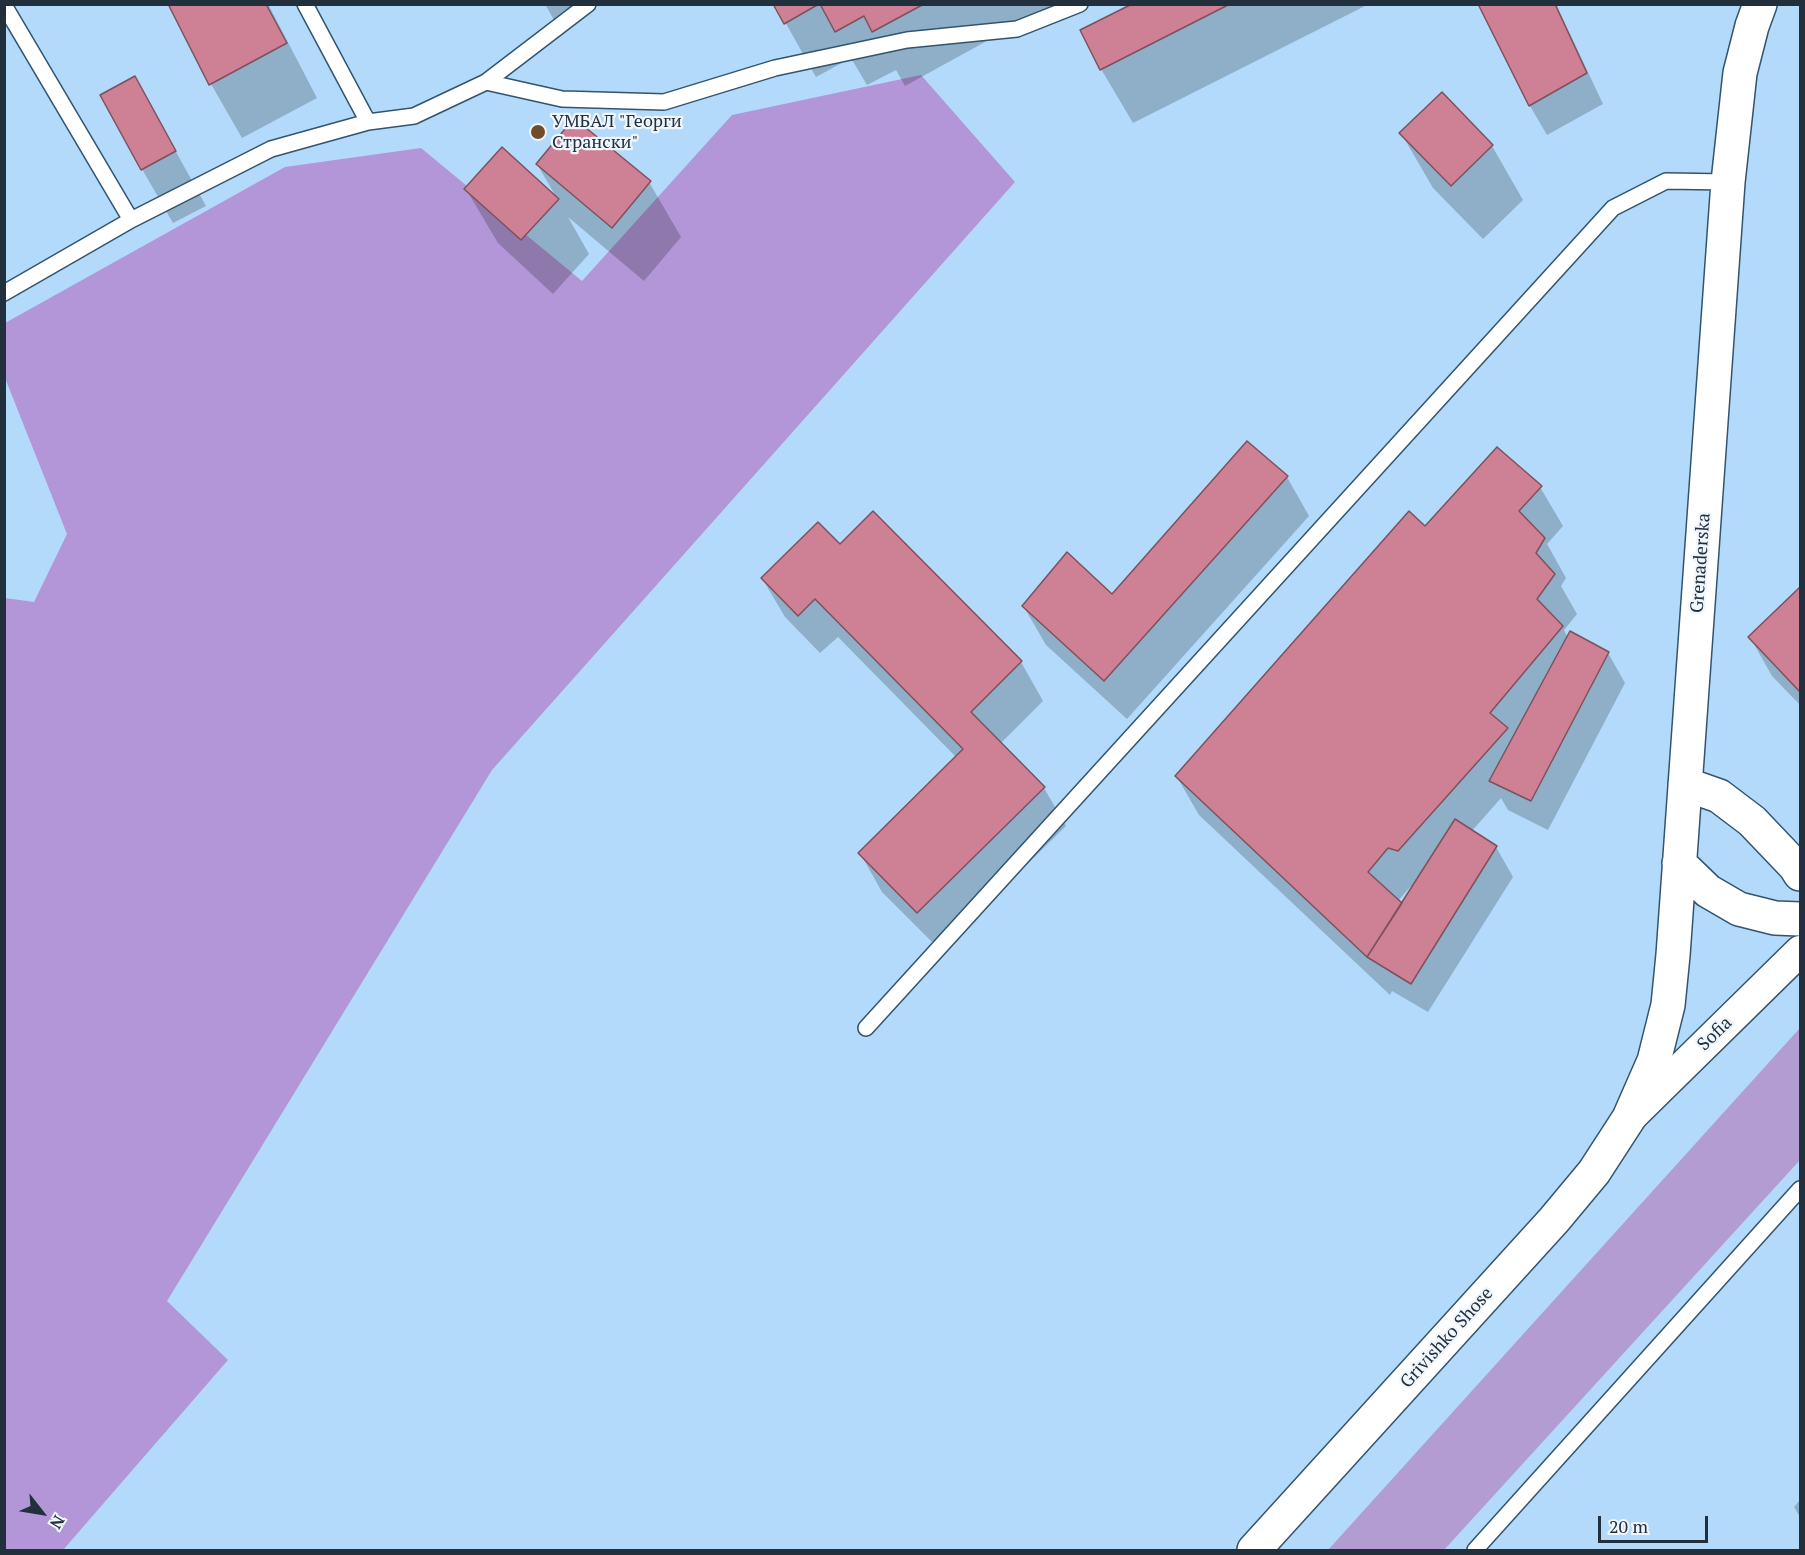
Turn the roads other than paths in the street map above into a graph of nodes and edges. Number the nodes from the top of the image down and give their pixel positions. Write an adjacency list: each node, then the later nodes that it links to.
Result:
1 (4, 4): 9 (lane)
2 (305, 4): 7 (lane)
3 (588, 4): 6 (lane)
4 (1080, 4): 6 (lane)
5 (1760, 4): 8 (street, Grenaderska)
6 (486, 82): 7 (lane)
7 (368, 122): 9 (lane)
8 (1728, 182): 11 (street, Grenaderska); 16 (lane)
9 (131, 220): 10 (lane)
10 (4, 293)
11 (1685, 784): 12 (street, Grenaderska); 13 (street)
12 (1678, 863): 14 (street); 17 (street, Grenaderska)
13 (1800, 874)
14 (1800, 919)
15 (1800, 951): 17 (street, Sofia)
16 (866, 1028)
17 (1629, 1118): 19 (street, Grivishko Shose)
18 (1800, 1189): 20 (lane)
19 (1254, 1551)
20 (1475, 1551)

